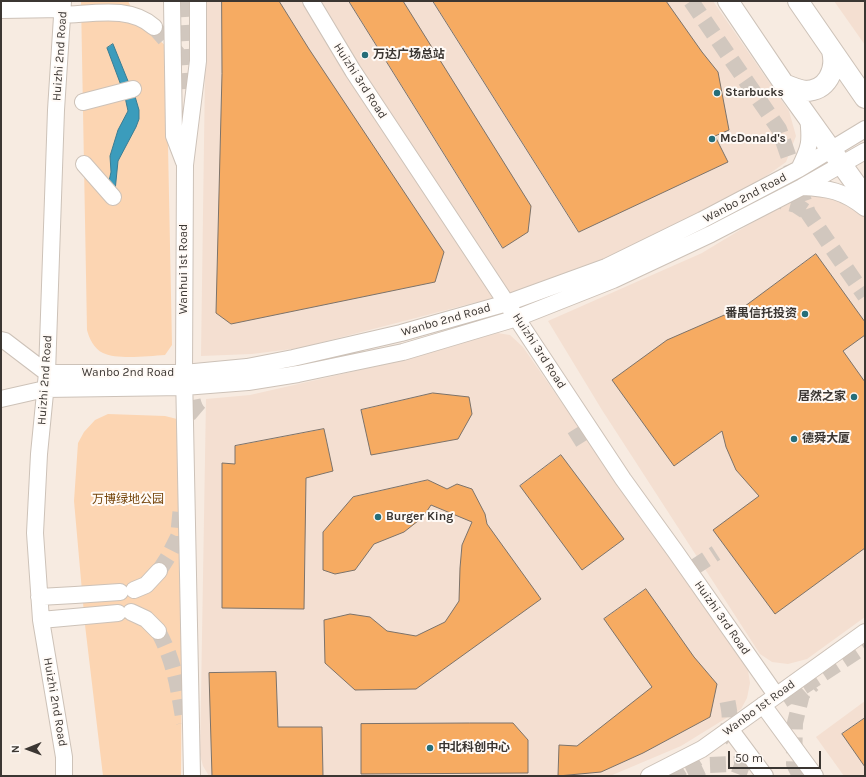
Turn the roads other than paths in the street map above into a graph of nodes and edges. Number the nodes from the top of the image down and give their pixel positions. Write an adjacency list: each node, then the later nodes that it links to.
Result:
1 (172, 1): 22 (street, Wanhui 1st Road)
2 (188, 1): 22 (street)
3 (198, 1): 22 (street, Wanhui 1st Road)
4 (311, 1): 28 (street, Huizhi 3rd Road)
5 (728, 1): 13 (main road)
6 (798, 1): 10 (main road)
7 (63, 8): 8 (street); 9 (street); 32 (street, Huizhi 2nd Road)
8 (1, 10)
9 (154, 28)
10 (832, 51): 11 (main road); 13 (main road)
11 (848, 72): 12 (street); 15 (main road)
12 (865, 83)
13 (784, 84): 17 (main road)
14 (133, 89): 16 (street)
15 (865, 98)
16 (83, 102)
17 (808, 117): 20 (main road); 23 (street)
18 (865, 129): 20 (street, Wanbo 2nd Road)
19 (865, 151): 20 (street, Wanbo 2nd Road)
20 (836, 157): 23 (street, Wanbo 2nd Road); 24 (street, Wanbo 2nd Road); 26 (main road)
21 (84, 164): 25 (street)
22 (185, 166): 31 (street, Wanhui 1st Road)
23 (799, 170): 28 (street, Wanbo 2nd Road)
24 (802, 187): 27 (street); 29 (street, Wanbo 2nd Road)
25 (113, 197)
26 (865, 197)
27 (865, 208)
28 (507, 303): 29 (street, Huizhi 3rd Road); 31 (street, Wanbo 2nd Road)
29 (517, 318): 31 (street, Wanbo 2nd Road); 39 (street, Huizhi 3rd Road)
30 (1, 340): 32 (street)
31 (184, 380): 32 (street, Wanbo 2nd Road); 43 (street, Wanhui 1st Road)
32 (46, 381): 33 (street, Wanbo 2nd Road); 35 (street, Huizhi 2nd Road)
33 (1, 399)
34 (159, 571): 35 (street)
35 (39, 597): 36 (street, Huizhi 2nd Road)
36 (41, 620): 37 (street); 42 (street, Huizhi 2nd Road)
37 (158, 631)
38 (865, 632): 39 (street, Wanbo 1st Road)
39 (776, 695): 40 (street, Wanbo 1st Road)
40 (762, 705): 41 (street, Wanbo 1st Road); 46 (street)
41 (730, 728): 44 (street, Wanbo 1st Road); 45 (street)
42 (64, 776)
43 (192, 776)
44 (648, 776)
45 (765, 776)
46 (815, 776)

